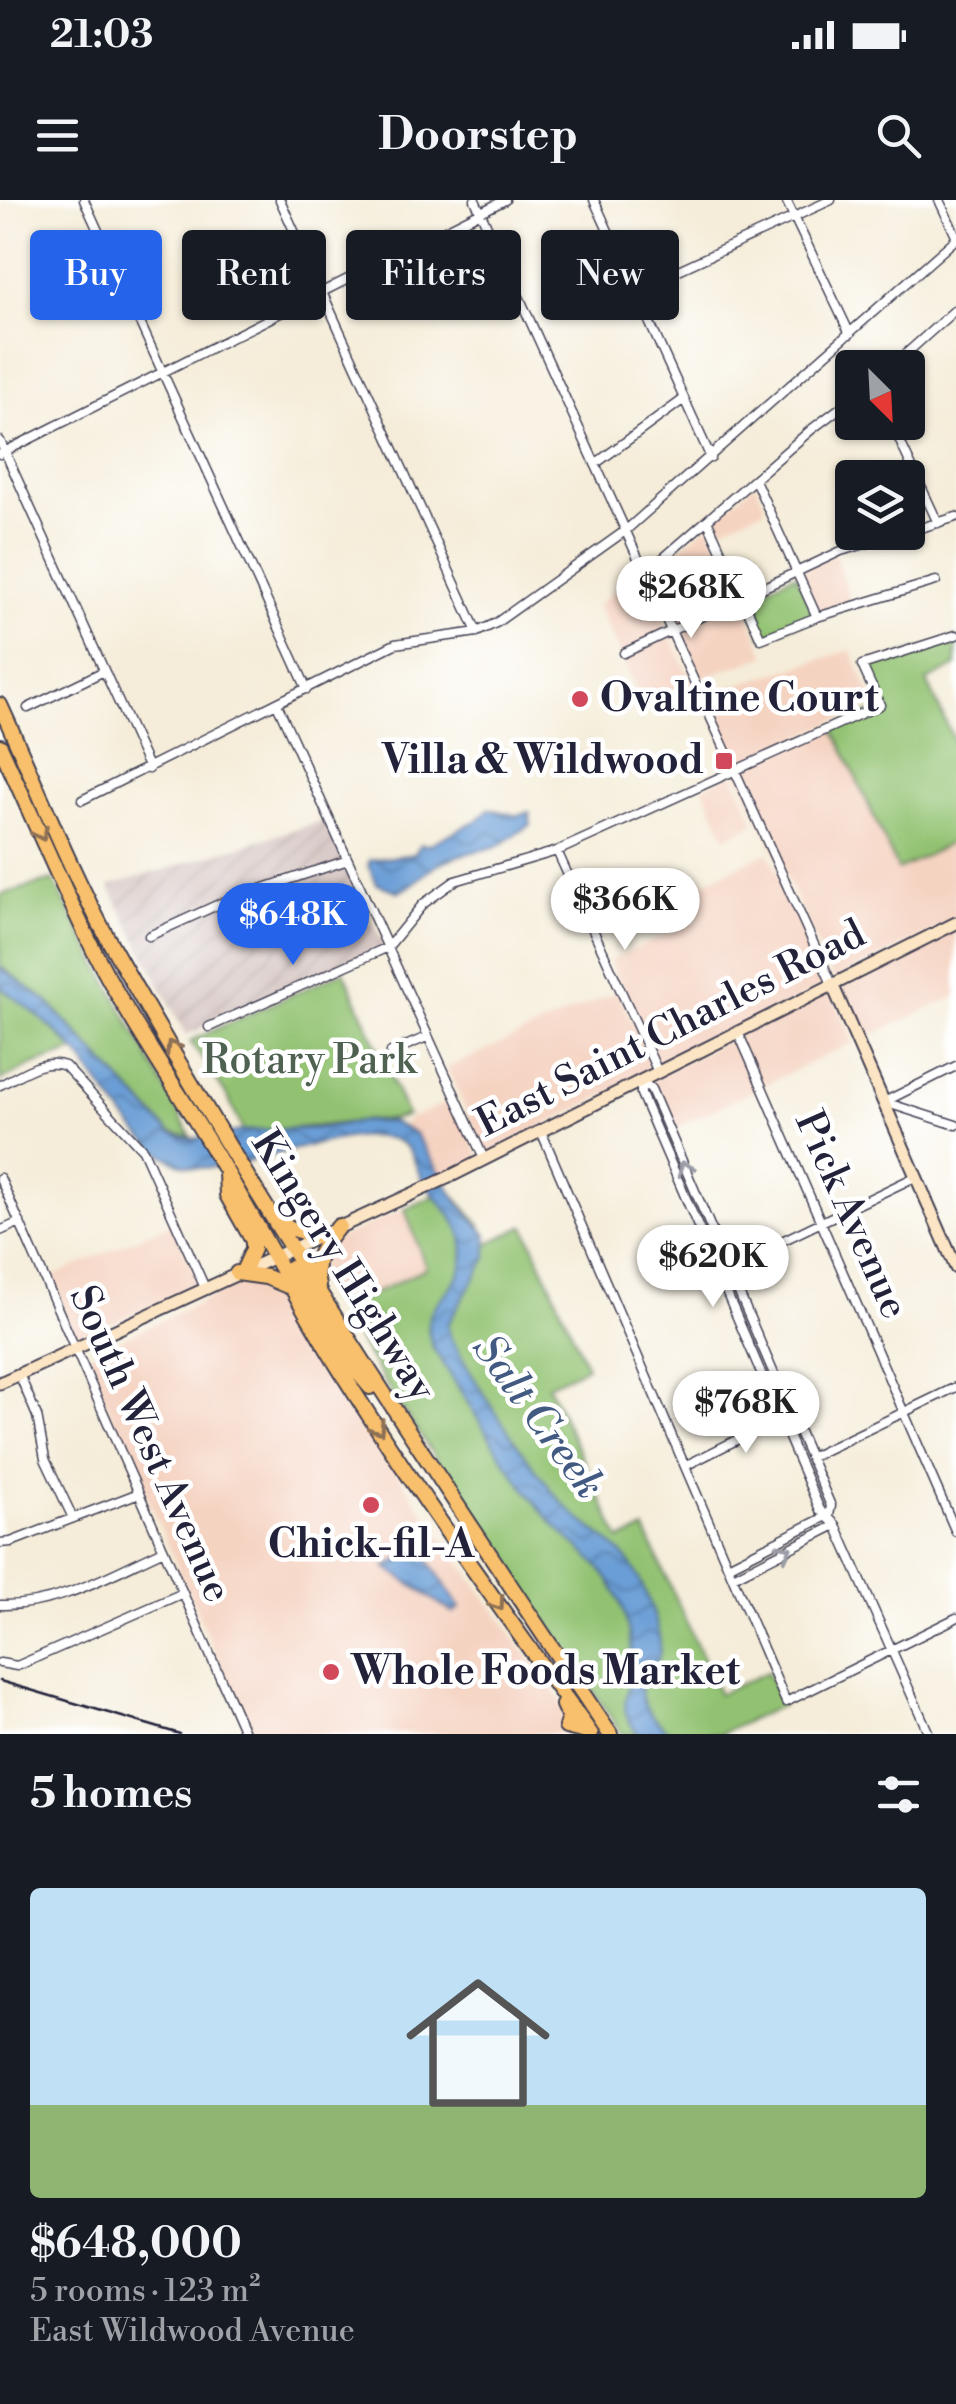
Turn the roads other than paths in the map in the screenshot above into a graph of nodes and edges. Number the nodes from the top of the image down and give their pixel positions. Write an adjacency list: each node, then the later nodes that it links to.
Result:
1 (84, 200): 22 (street)
2 (280, 200): 11 (street)
3 (475, 200): 9 (street)
4 (505, 200): 9 (street)
5 (594, 200): 12 (street)
6 (786, 200): 10 (street)
7 (831, 200): 10 (street)
8 (939, 200): 13 (street)
9 (480, 212): 15 (street); 29 (street)
10 (794, 217): 14 (street); 20 (street)
11 (294, 230)
12 (607, 230)
13 (956, 238): 20 (street)
14 (679, 269)
15 (326, 290)
16 (326, 299): 43 (street)
17 (956, 309): 21 (street)
18 (267, 320): 22 (street)
19 (648, 320): 23 (street)
20 (850, 334): 28 (street)
21 (910, 350)
22 (162, 372): 27 (street); 47 (street)
23 (684, 399): 28 (street); 29 (street)
24 (835, 412): 30 (street)
25 (899, 440): 33 (street)
26 (0, 441): 27 (street)
27 (2, 452): 46 (street)
28 (711, 458): 35 (street)
29 (595, 464): 35 (street)
30 (755, 480): 32 (street); 37 (street)
31 (956, 517): 33 (street)
32 (708, 522): 38 (street); 40 (street)
33 (938, 522): 34 (street)
34 (925, 526)
35 (626, 531): 38 (street); 43 (street)
36 (848, 550): 37 (street)
37 (797, 572): 40 (street); 41 (street)
38 (645, 574): 42 (street)
39 (936, 581): 41 (street)
40 (742, 596): 41 (street); 42 (street)
41 (818, 617)
42 (670, 630): 45 (street); 53 (street)
43 (477, 632): 47 (street)
44 (956, 635): 53 (street)
45 (624, 653)
46 (104, 671): 50 (street); 52 (street)
47 (306, 689): 48 (street)
48 (277, 704): 52 (street); 56 (street)
49 (0, 705): 76 (highway, Kingery Highway, one-way to 49)
50 (28, 708)
51 (0, 746): 73 (highway, Kingery Highway, one-way to 73)
52 (149, 769): 54 (street)
53 (734, 770): 55 (street); 60 (street)
54 (82, 800)
55 (557, 851): 59 (street); 66 (street)
56 (348, 860): 58 (street); 59 (street)
57 (956, 923): 60 (main road, East Saint Charles Road)
58 (150, 936)
59 (388, 947): 61 (street); 63 (street)
60 (832, 984): 62 (main road, East Saint Charles Road); 69 (main road)
61 (210, 1028)
62 (738, 1032): 66 (main road, East Saint Charles Road); 77 (street, Pick Avenue)
63 (427, 1037): 64 (street); 72 (street)
64 (391, 1052)
65 (956, 1066): 69 (street)
66 (658, 1072): 67 (main road, East Saint Charles Road)
67 (641, 1080): 71 (main road, East Saint Charles Road); 84 (street, one-way to 67); 97 (street)
68 (0, 1084): 88 (street)
69 (884, 1102): 70 (street); 74 (main road)
70 (956, 1125)
71 (541, 1130): 72 (main road, East Saint Charles Road); 99 (street)
72 (484, 1159): 79 (main road, East Saint Charles Road)
73 (225, 1169): 83 (highway, Kingery Highway); 86 (highway)
74 (916, 1176): 77 (street); 85 (main road)
75 (0, 1178): 78 (street, South West Avenue)
76 (268, 1208): 81 (highway); 82 (highway, Kingery Highway)
77 (821, 1221): 84 (street); 94 (street, Pick Avenue)
78 (20, 1222): 80 (street); 90 (street, South West Avenue)
79 (339, 1226): 81 (main road, East Saint Charles Road); 89 (highway)
80 (0, 1232)
81 (316, 1236): 82 (main road, East Saint Charles Road)
82 (290, 1248): 83 (main road, East Saint Charles Road); 89 (highway, Kingery Highway)
83 (275, 1254): 86 (main road, East Saint Charles Road); 87 (highway, Kingery Highway); 96 (highway)
84 (728, 1267): 95 (street)
85 (956, 1268)
86 (240, 1271): 87 (highway); 88 (main road, East Saint Charles Road)
87 (290, 1287): 114 (highway, Kingery Highway, one-way to 114)
88 (205, 1288): 90 (main road, East Saint Charles Road)
89 (320, 1296): 96 (highway, Kingery Highway)
90 (77, 1347): 91 (main road, East Saint Charles Road); 100 (street, South West Avenue)
91 (18, 1374): 92 (main road, East Saint Charles Road); 102 (street)
92 (0, 1382)
93 (956, 1387): 94 (street)
94 (904, 1412): 98 (street); 104 (street, Pick Avenue)
95 (791, 1413): 97 (street); 98 (street)
96 (396, 1414): 116 (highway, Kingery Highway)
97 (780, 1418): 99 (street); 101 (street)
98 (810, 1458): 101 (street)
99 (685, 1466): 107 (street)
100 (140, 1493): 102 (street); 106 (street, South West Avenue)
101 (829, 1515): 103 (street); 107 (street)
102 (72, 1516): 105 (street)
103 (836, 1525): 108 (street, one-way to 103); 112 (street)
104 (956, 1532)
105 (0, 1543)
106 (164, 1550): 109 (street, South West Avenue); 110 (street)
107 (728, 1566): 108 (street)
108 (732, 1577): 112 (street)
109 (182, 1593): 113 (street); 115 (street, South West Avenue)
110 (0, 1605)
111 (956, 1618): 112 (street)
112 (893, 1650): 117 (street)
113 (0, 1663)
114 (591, 1733)
115 (245, 1734)
116 (610, 1734)
117 (928, 1734)

